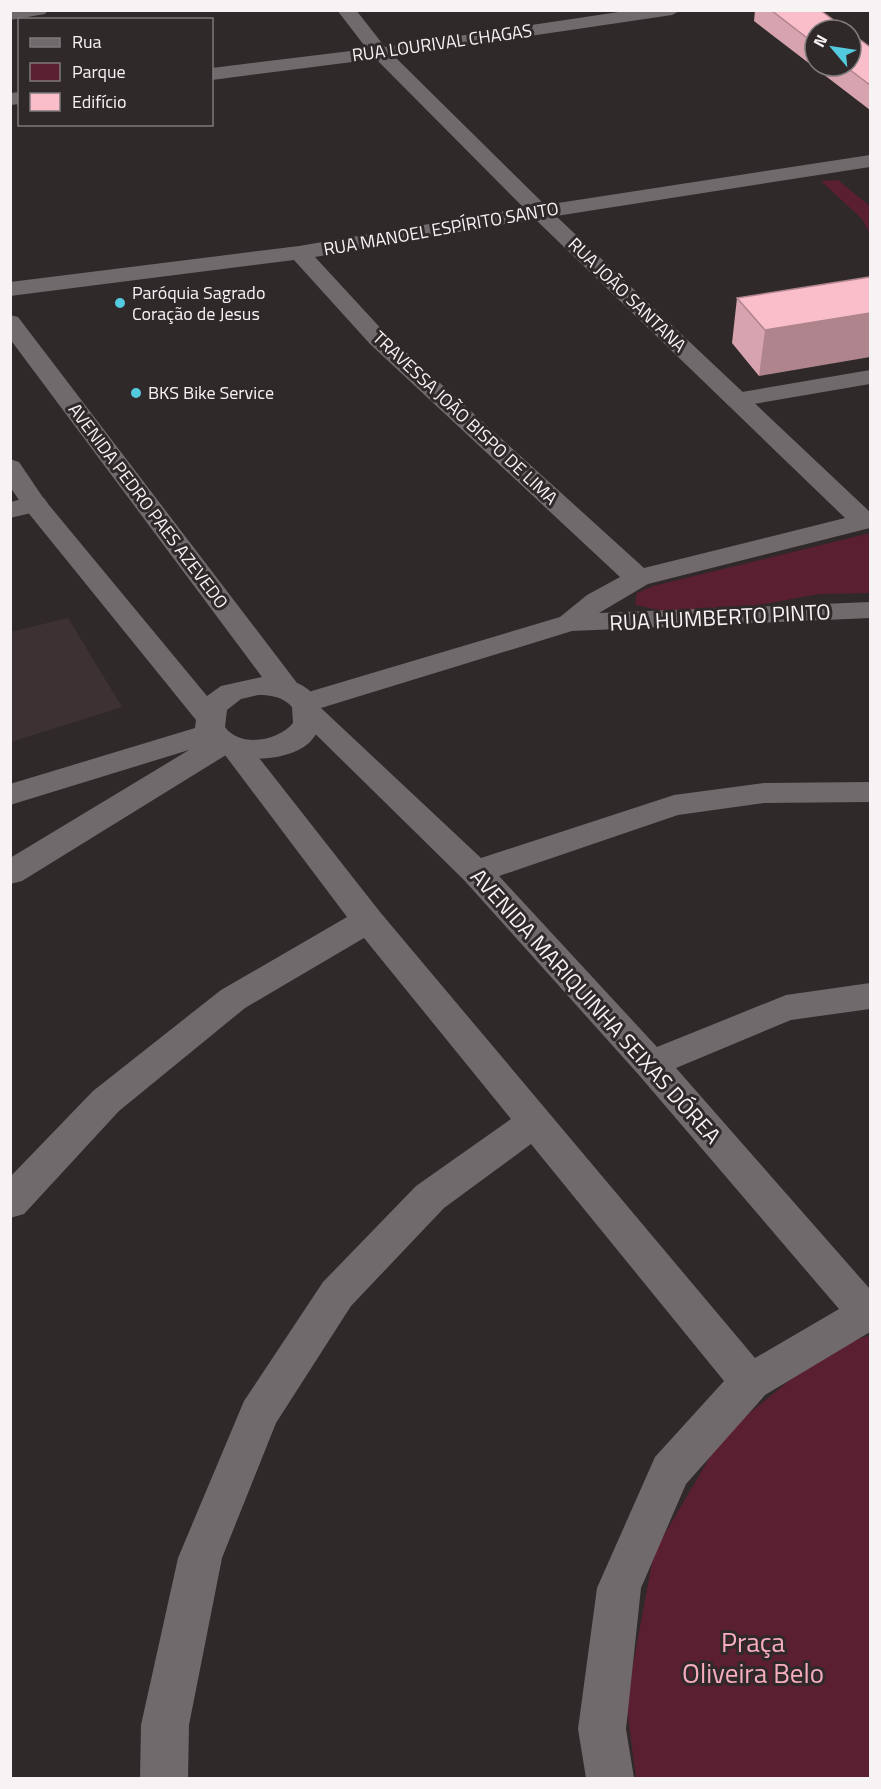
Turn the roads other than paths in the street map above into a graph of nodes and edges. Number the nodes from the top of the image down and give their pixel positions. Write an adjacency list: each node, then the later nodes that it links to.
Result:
1 (39, 10): 4 (street)
2 (346, 10): 5 (street, RUA JOÃO SANTANA)
3 (672, 10): 5 (street, RUA LOURIVAL CHAGAS)
4 (10, 15)
5 (380, 53): 6 (street, RUA LOURIVAL CHAGAS); 8 (street, RUA JOÃO SANTANA)
6 (213, 74)
7 (870, 161): 8 (street, RUA MANOEL ESPÍRITO SANTO)
8 (540, 212): 9 (street, RUA MANOEL ESPÍRITO SANTO); 13 (street, RUA JOÃO SANTANA)
9 (299, 253): 10 (street, RUA MANOEL ESPÍRITO SANTO); 17 (street, TRAVESSA JOÃO BISPO DE LIMA)
10 (10, 289)
11 (10, 322): 20 (street, AVENIDA PEDRO PAES AZEVEDO)
12 (870, 376): 13 (lane)
13 (736, 400): 16 (street, RUA JOÃO SANTANA)
14 (10, 467): 15 (street)
15 (23, 507): 21 (street)
16 (867, 521): 17 (street)
17 (638, 578): 19 (street)
18 (870, 610): 19 (street, RUA HUMBERTO PINTO)
19 (570, 623): 20 (street)
20 (300, 702): 21 (street); 21 (street); 24 (street, AVENIDA MARIQUINHA SEIXAS DÓREA)
21 (219, 735): 23 (street); 25 (street); 26 (street)
22 (870, 792): 24 (street)
23 (10, 795)
24 (476, 872): 28 (street, AVENIDA MARIQUINHA SEIXAS DÓREA)
25 (10, 873)
26 (368, 920): 29 (street); 30 (street)
27 (870, 996): 28 (street)
28 (651, 1064): 31 (street, AVENIDA MARIQUINHA SEIXAS DÓREA)
29 (534, 1121): 32 (street); 33 (street)
30 (10, 1203)
31 (869, 1313): 32 (street)
32 (750, 1382): 34 (street)
33 (164, 1779)
34 (610, 1779)

